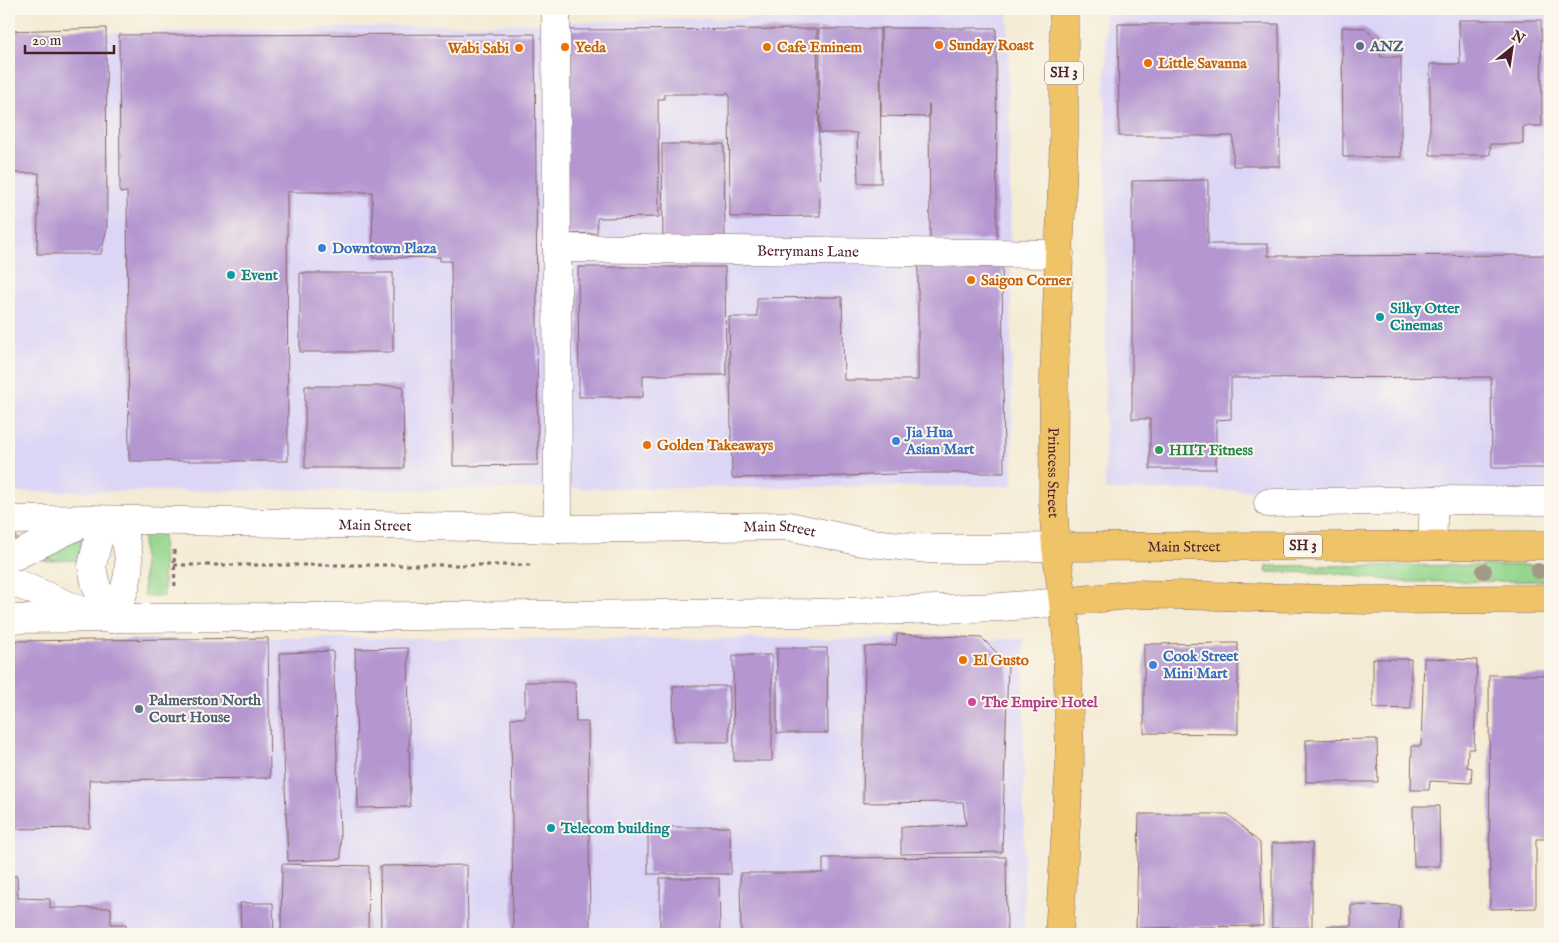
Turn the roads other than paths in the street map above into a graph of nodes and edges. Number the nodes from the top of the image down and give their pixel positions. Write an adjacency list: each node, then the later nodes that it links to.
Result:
1 (556, 9): 3 (street)
2 (1063, 9): 4 (main road, Princess Street / SH 3)
3 (558, 248): 4 (street, Berrymans Lane); 10 (street)
4 (1060, 254): 13 (main road, Princess Street / SH 3)
5 (1434, 500): 6 (street); 7 (street); 11 (street)
6 (1550, 501)
7 (1268, 503)
8 (9, 520): 9 (street, Main Street)
9 (101, 520): 10 (street, Main Street); 14 (street); 19 (street); 19 (street)
10 (558, 529): 13 (street, Main Street)
11 (1432, 545): 12 (main road, Main Street / SH 3); 13 (main road, Main Street / SH 3)
12 (1550, 545)
13 (1056, 546): 17 (main road, Princess Street / SH 3)
14 (9, 556)
15 (9, 584): 19 (street)
16 (1550, 599): 17 (main road)
17 (1063, 602): 19 (street); 20 (main road, Princess Street)
18 (9, 619): 19 (street)
19 (106, 619)
20 (1059, 934)

